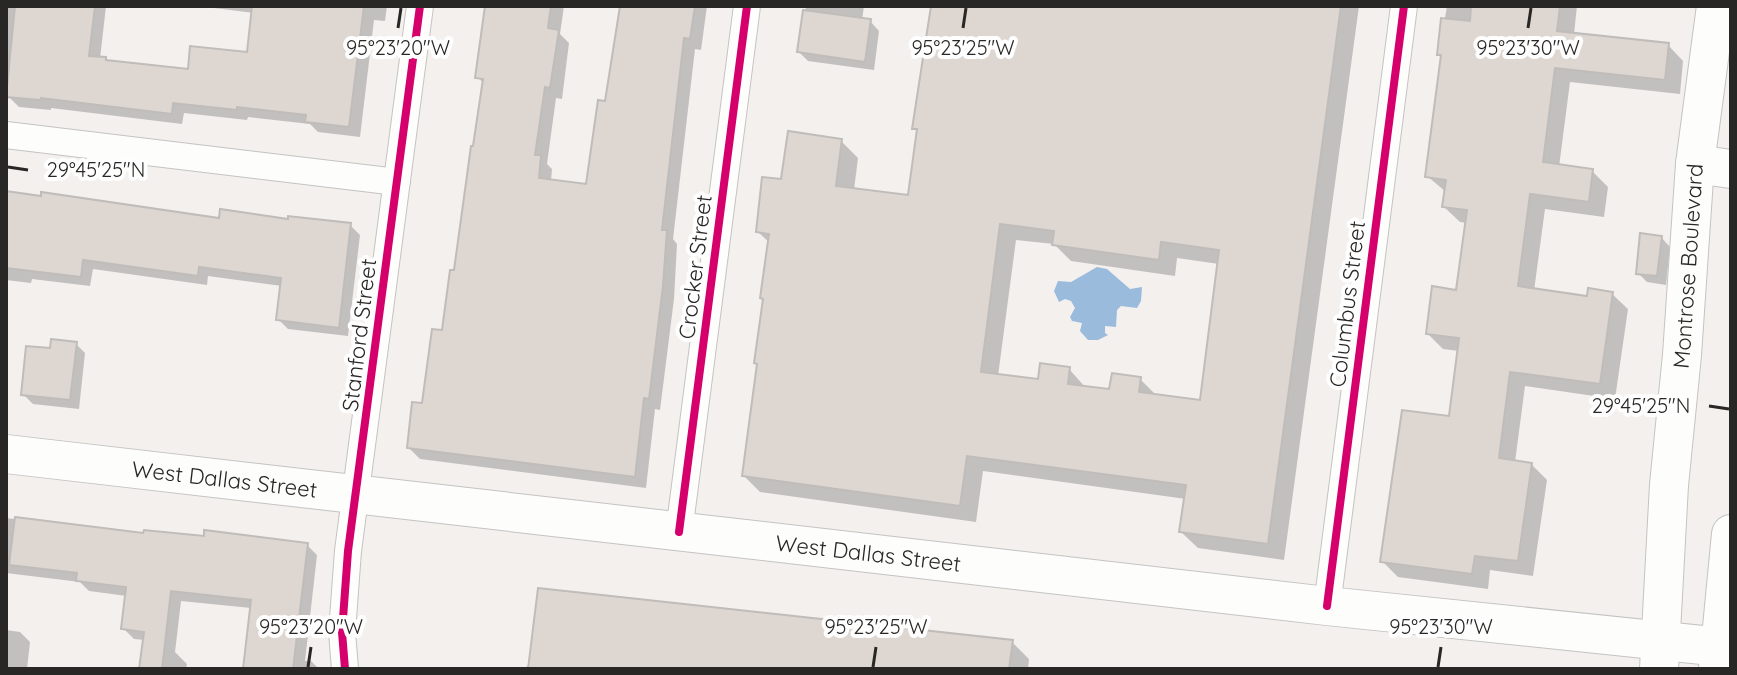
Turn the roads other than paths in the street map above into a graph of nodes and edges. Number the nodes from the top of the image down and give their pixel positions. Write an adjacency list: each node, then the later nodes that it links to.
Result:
1 (420, 6): 7 (street, Stanford Street)
2 (747, 6): 10 (street, Crocker Street)
3 (1404, 6): 12 (street, Columbus Street)
4 (1716, 6): 6 (main road, Montrose Boulevard)
5 (6, 135): 7 (street)
6 (1713, 167): 13 (main road, Montrose Boulevard)
7 (397, 182): 9 (street, Stanford Street)
8 (6, 454): 9 (main road, West Dallas Street)
9 (356, 493): 10 (main road, West Dallas Street); 15 (street, Stanford Street)
10 (679, 532): 12 (main road, West Dallas Street)
11 (1731, 534): 14 (main road)
12 (1327, 606): 13 (main road, West Dallas Street)
13 (1659, 654): 14 (main road, West Dallas Street)
14 (1722, 654)
15 (345, 669)

